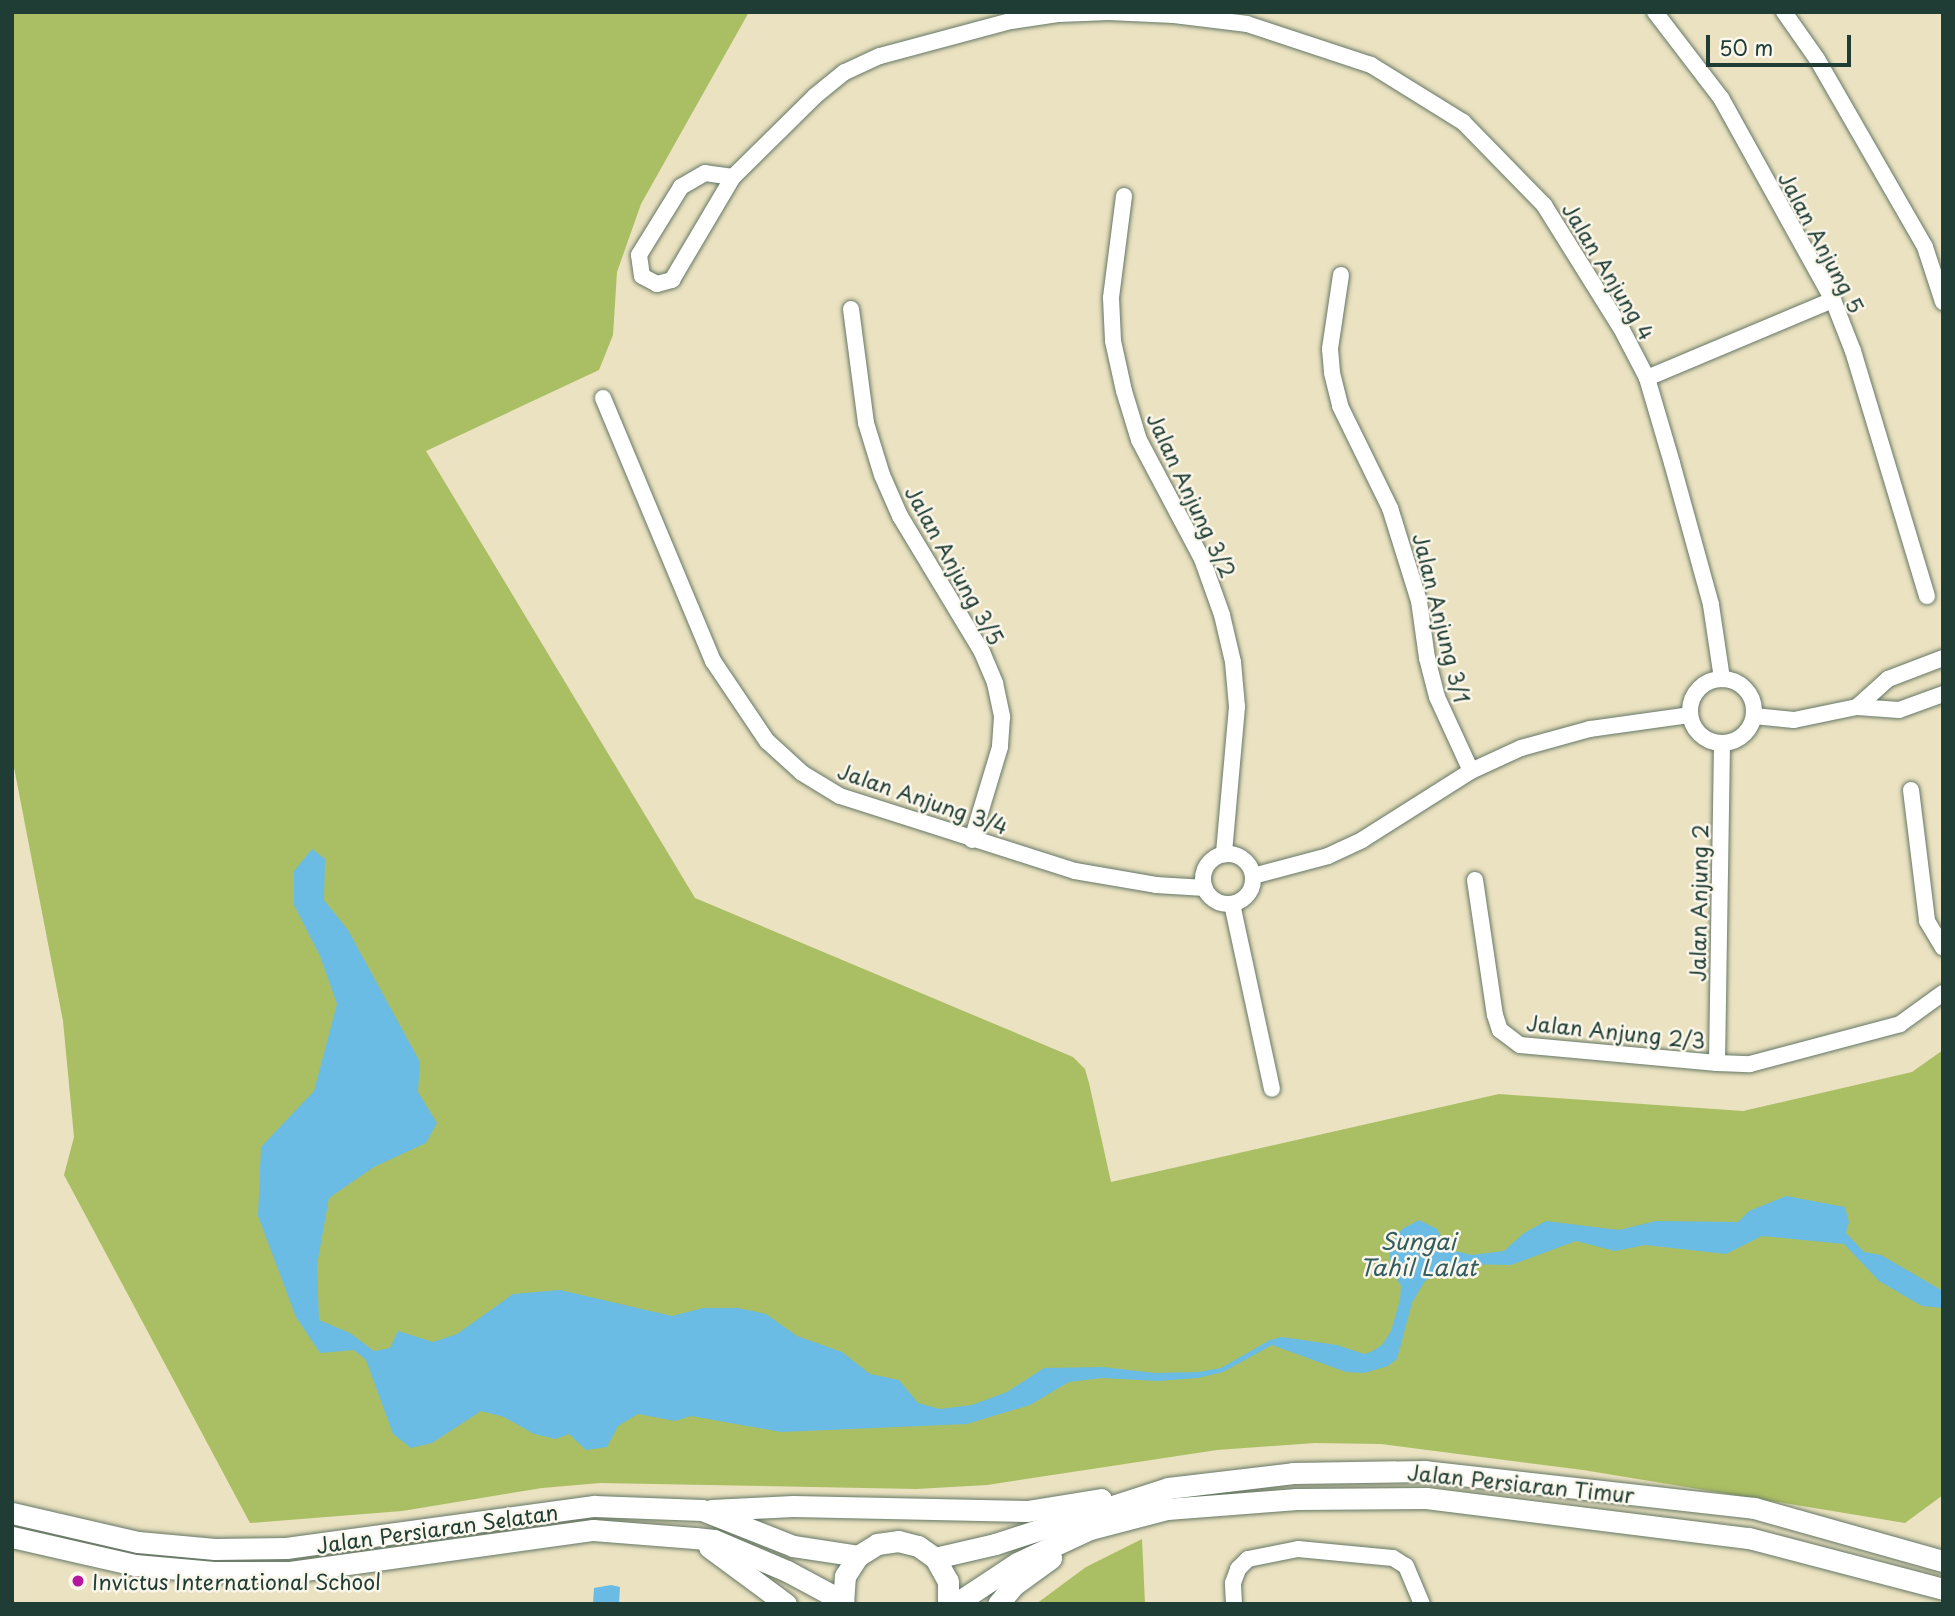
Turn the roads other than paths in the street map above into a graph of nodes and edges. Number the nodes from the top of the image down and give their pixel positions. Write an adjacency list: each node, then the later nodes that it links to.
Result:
1 (1655, 12): 7 (street, Jalan Anjung 5)
2 (1784, 12): 8 (street)
3 (1010, 16): 4 (street, Jalan Anjung 4); 10 (street, Jalan Anjung 4)
4 (733, 177): 4 (street, Jalan Anjung 4)
5 (1124, 196): 23 (street, Jalan Anjung 3/2)
6 (1341, 275): 20 (street, Jalan Anjung 3/1)
7 (1833, 300): 10 (street); 12 (street, Jalan Anjung 5)
8 (1943, 302)
9 (851, 309): 22 (street, Jalan Anjung 3/5)
10 (1647, 378): 14 (street, Jalan Anjung 4)
11 (603, 398): 22 (street, Jalan Anjung 3/4)
12 (1927, 596)
13 (1943, 658): 16 (street)
14 (1722, 679): 17 (street); 18 (street)
15 (1943, 694): 16 (street)
16 (1857, 707): 18 (street)
17 (1690, 715): 19 (street); 20 (street)
18 (1754, 716): 19 (street)
19 (1722, 744): 30 (street, Jalan Anjung 2)
20 (1471, 771): 24 (street)
21 (1911, 790): 28 (street)
22 (972, 840): 26 (street, Jalan Anjung 3/4)
23 (1224, 855): 24 (street); 26 (street)
24 (1252, 876): 27 (street)
25 (1475, 880): 30 (street, Jalan Anjung 2/3)
26 (1205, 888): 27 (street)
27 (1232, 904): 31 (street)
28 (1943, 948)
29 (1943, 993): 30 (street, Jalan Anjung 2/3)
30 (1717, 1063)
31 (1272, 1089)
32 (1168, 1488): 33 (street); 39 (street, Jalan Persiaran Timur); 40 (street, Jalan Persiaran Timur)
33 (702, 1510): 34 (street, Jalan Persiaran Selatan); 38 (street, Jalan Persiaran Selatan)
34 (12, 1513)
35 (1090, 1529): 41 (street, Jalan Persiaran Timur); 45 (street, Jalan Persiaran Timur); 46 (street)
36 (12, 1537): 37 (street, Jalan Persiaran Selatan)
37 (695, 1538): 42 (street, Jalan Persiaran Selatan); 43 (street)
38 (858, 1556): 39 (street); 42 (street)
39 (935, 1558): 44 (street)
40 (1943, 1561)
41 (1943, 1590)
42 (843, 1603)
43 (786, 1604)
44 (948, 1604)
45 (955, 1604)
46 (998, 1604)
47 (1234, 1604): 48 (street)
48 (1422, 1604)

